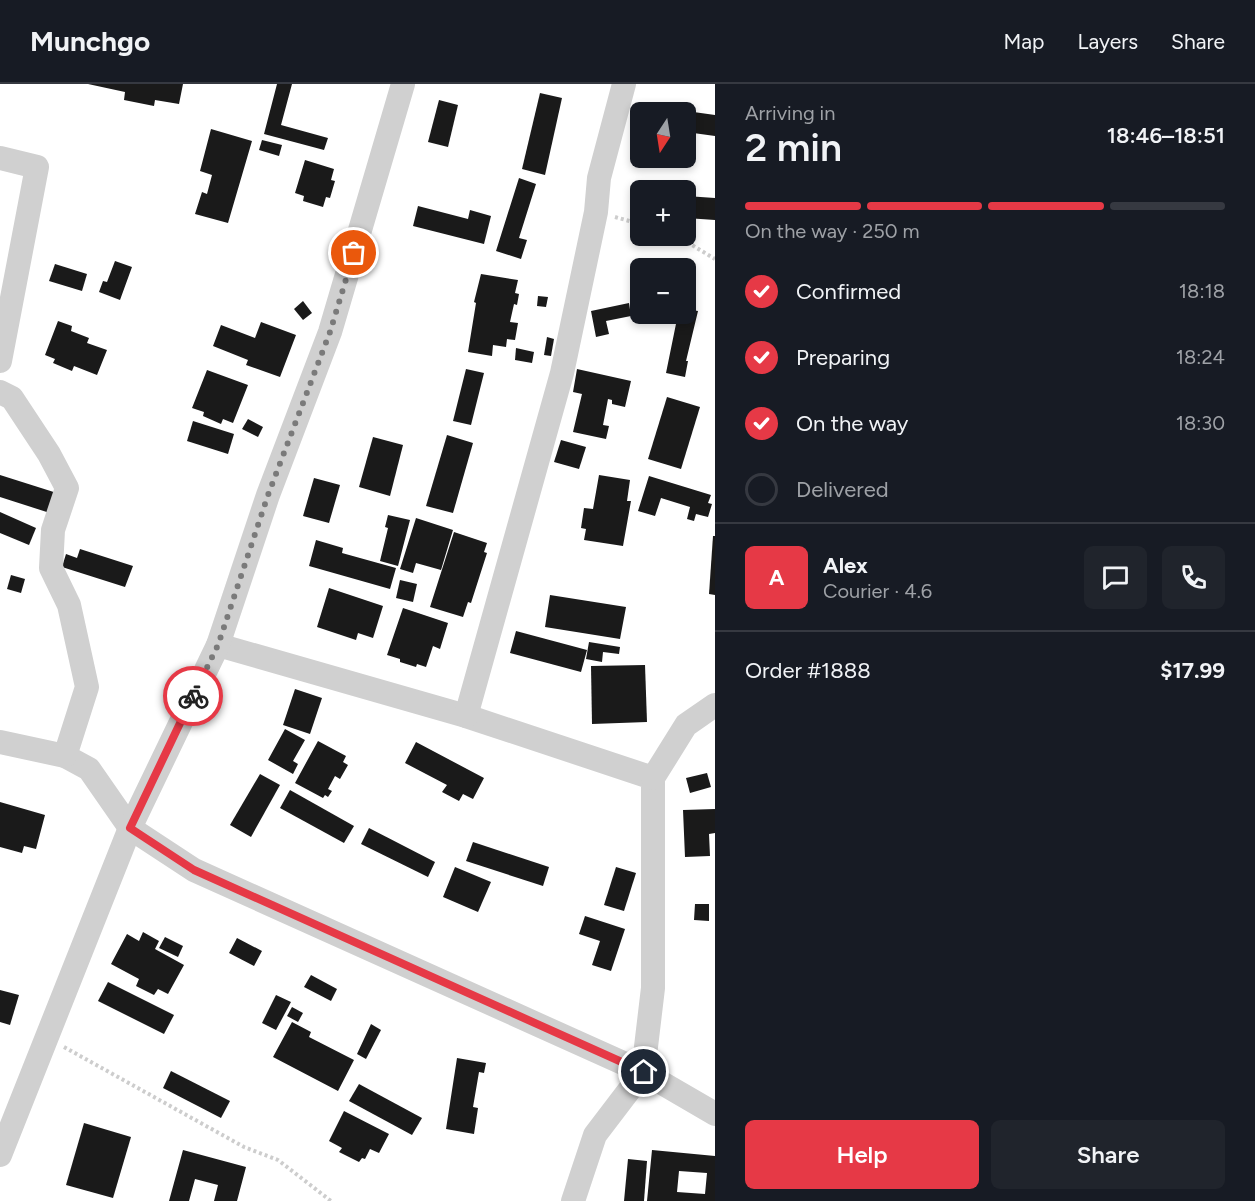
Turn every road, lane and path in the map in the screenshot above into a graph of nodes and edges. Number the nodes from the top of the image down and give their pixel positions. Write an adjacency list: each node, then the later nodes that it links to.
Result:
1 (403, 84): 8 (street)
2 (624, 84): 10 (street)
3 (0, 158): 6 (street)
4 (694, 246): 5 (path)
5 (715, 259)
6 (0, 361)
7 (0, 392): 12 (street)
8 (218, 645): 10 (street); 14 (street)
9 (715, 705): 13 (street)
10 (466, 716): 13 (street)
11 (0, 742): 12 (street)
12 (65, 756): 14 (street)
13 (653, 778): 16 (street)
14 (130, 828): 15 (street); 16 (street)
15 (47, 1038): 18 (street); 19 (path)
16 (644, 1072): 17 (street); 20 (street)
17 (715, 1114)
18 (0, 1155)
19 (331, 1201)
20 (573, 1201)

